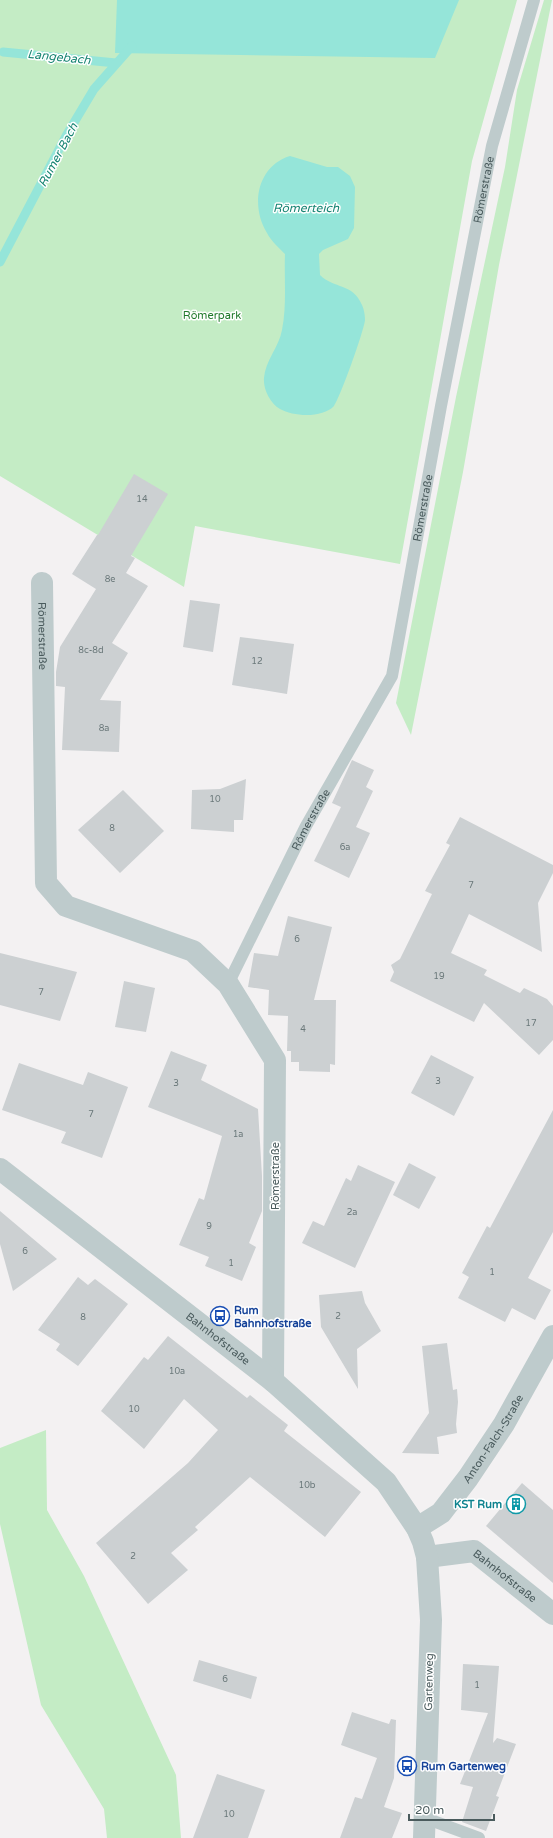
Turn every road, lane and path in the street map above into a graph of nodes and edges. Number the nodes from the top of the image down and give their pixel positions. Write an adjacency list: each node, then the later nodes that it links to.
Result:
1 (534, 0): 3 (lane, Römerstraße)
2 (42, 583): 3 (street, Römerstraße)
3 (228, 984): 6 (street, Römerstraße)
4 (0, 1169): 6 (street, Bahnhofstraße)
5 (553, 1336): 7 (street, Anton-Falch-Straße)
6 (273, 1381): 7 (street, Bahnhofstraße)
7 (417, 1528): 8 (street, Gartenweg)
8 (427, 1557): 9 (street, Bahnhofstraße); 10 (street, Gartenweg)
9 (553, 1614)
10 (424, 1828): 11 (lane)
11 (479, 1838)

